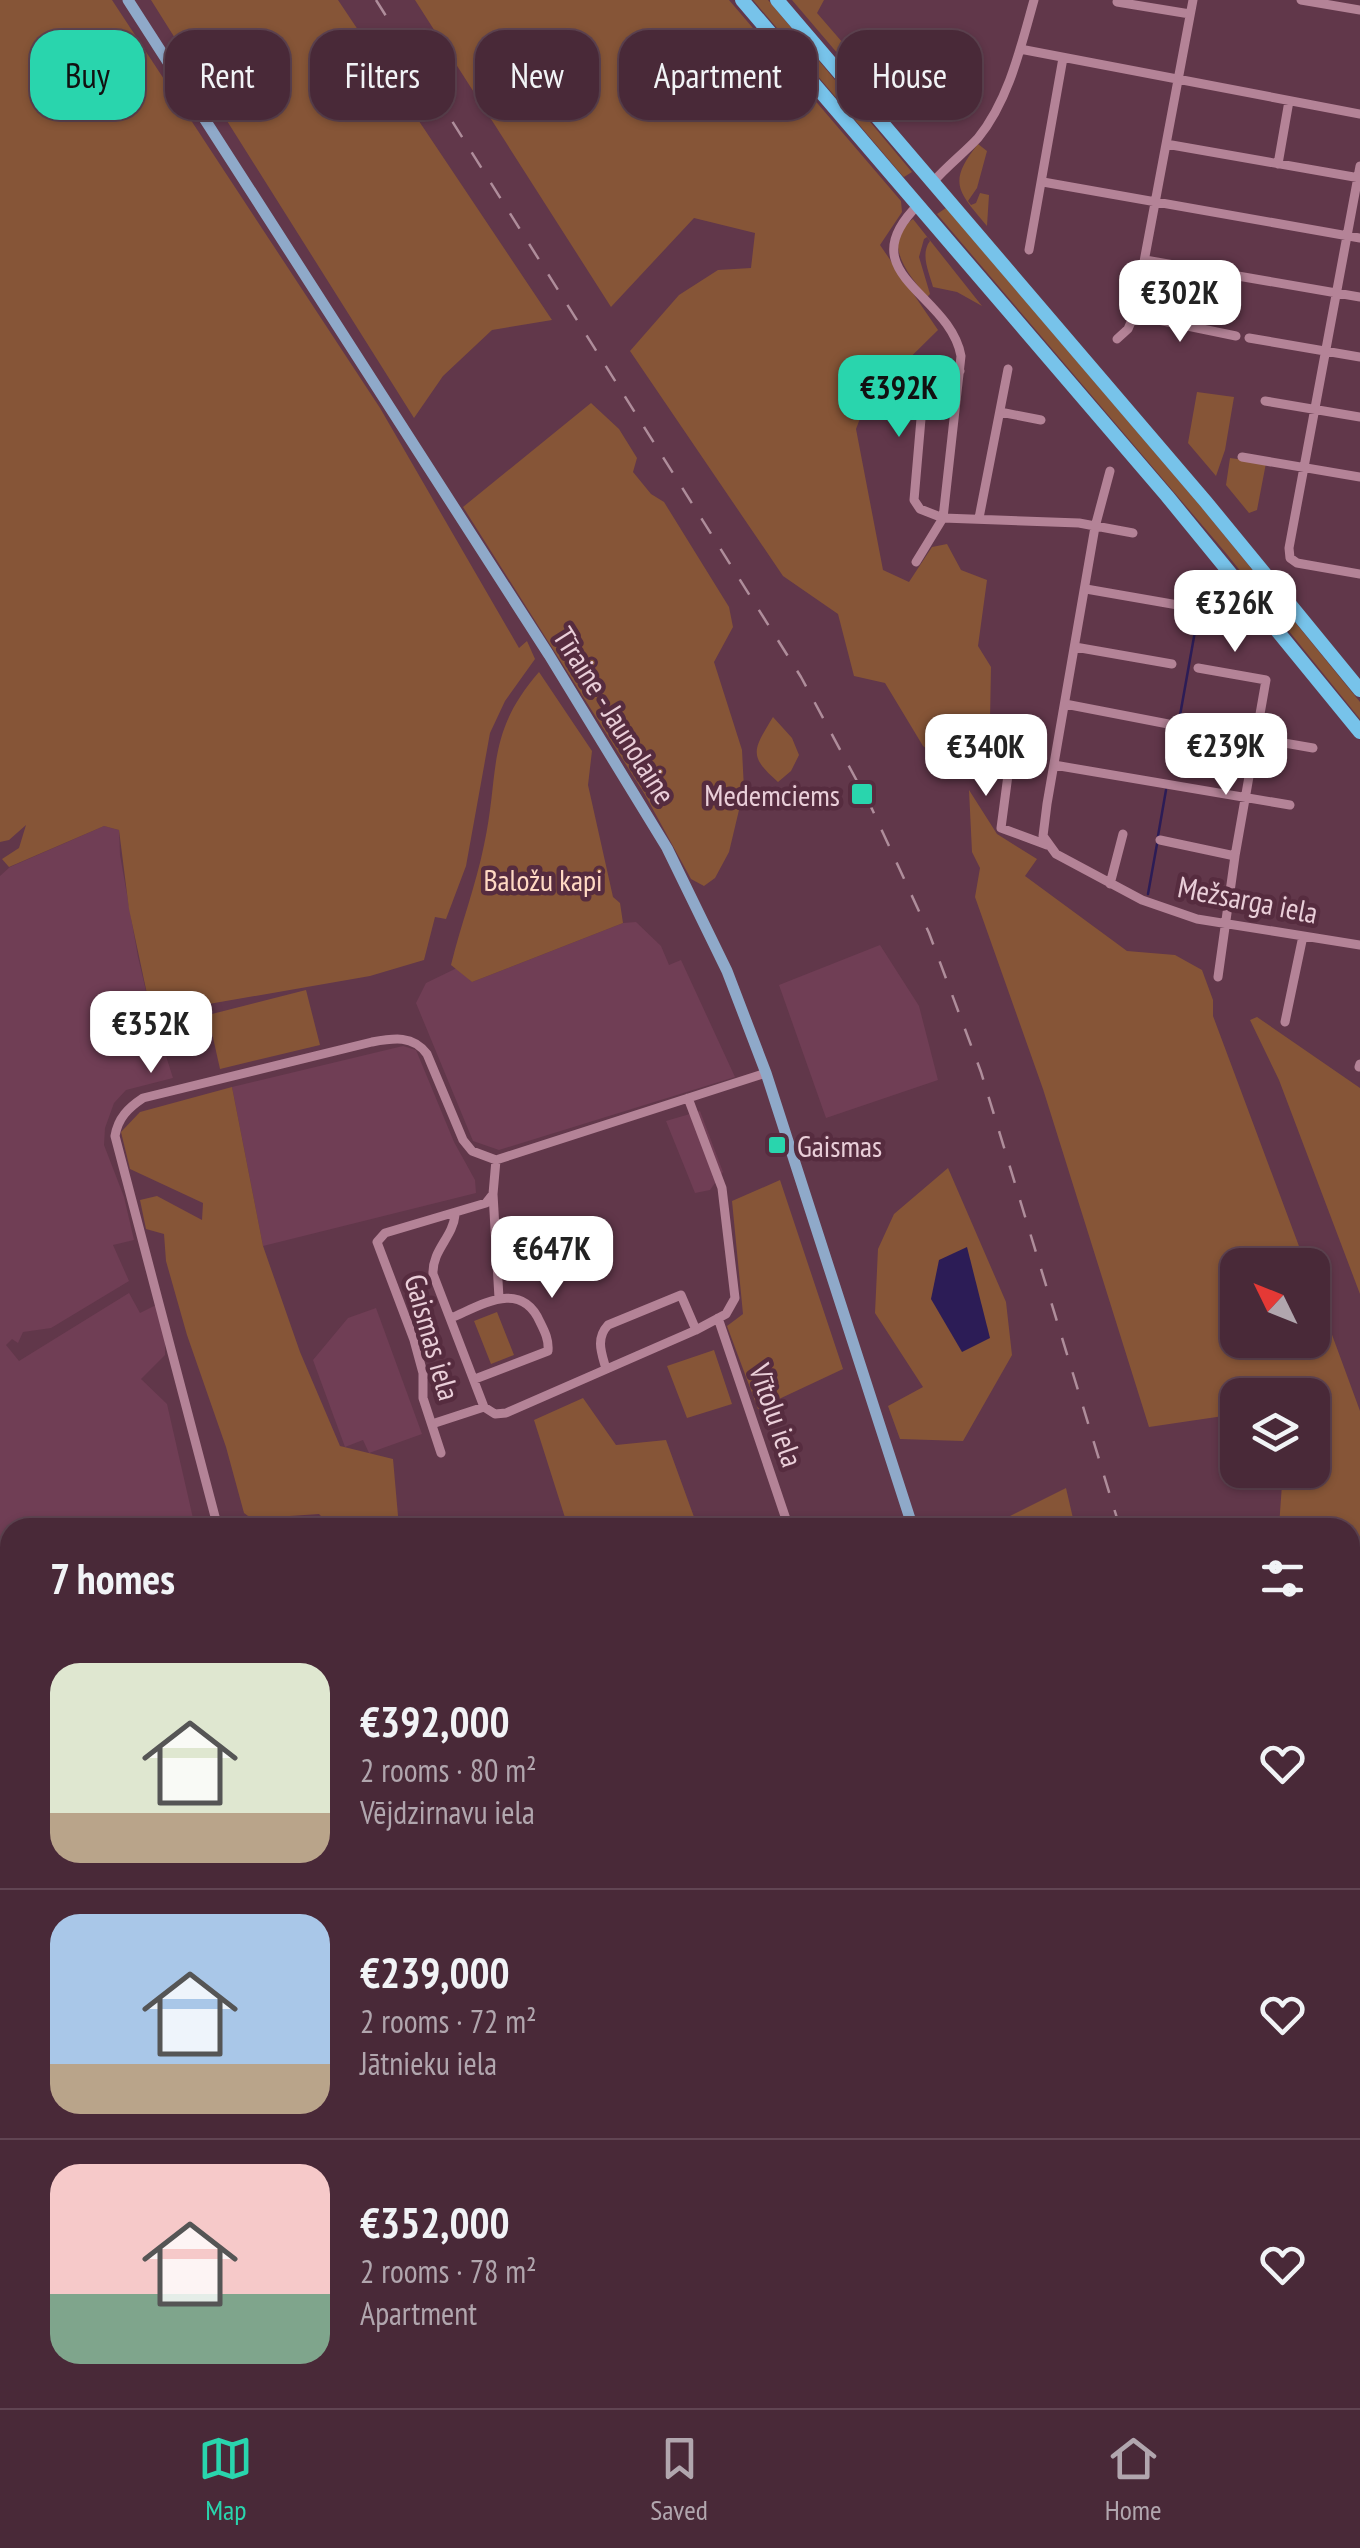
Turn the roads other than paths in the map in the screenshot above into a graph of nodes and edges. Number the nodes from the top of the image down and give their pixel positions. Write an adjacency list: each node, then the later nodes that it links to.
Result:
1 (128, 0): 76 (main road, Tīraine - Jaunolaine)
2 (742, 0): 22 (highway)
3 (777, 0): 19 (highway)
4 (1034, 0): 10 (street)
5 (1193, 0): 9 (street)
6 (1301, 0): 8 (street)
7 (1117, 2): 9 (street)
8 (1360, 10)
9 (1190, 14): 12 (street)
10 (1020, 49): 11 (street); 19 (street)
11 (1063, 58): 12 (street); 20 (street)
12 (1177, 80): 13 (street); 15 (street)
13 (1290, 101): 14 (street); 16 (street)
14 (1360, 114)
15 (1166, 144): 16 (street); 21 (street)
16 (1278, 164): 18 (street)
17 (1360, 166): 18 (street)
18 (1359, 178): 23 (street)
19 (933, 182): 57 (highway)
20 (1044, 182): 21 (street); 25 (street)
21 (1156, 201): 23 (street); 26 (street)
22 (918, 205): 36 (street); 59 (highway)
23 (1347, 235): 24 (street); 27 (street)
24 (1360, 238)
25 (1029, 250)
26 (1145, 260): 27 (street); 29 (street)
27 (1336, 292): 28 (street); 33 (street)
28 (1360, 297)
29 (1134, 315): 30 (street); 31 (street)
30 (1236, 336)
31 (1118, 338)
32 (1250, 338): 33 (street)
33 (1326, 351): 34 (street); 38 (street)
34 (1360, 357)
35 (1008, 369): 39 (street)
36 (960, 371): 46 (street); 46 (street)
37 (1265, 402): 38 (street)
38 (1316, 409): 40 (street); 43 (street)
39 (1000, 412): 41 (street); 47 (street)
40 (1360, 417)
41 (1041, 420)
42 (1242, 457): 43 (street)
43 (1306, 467): 45 (street); 51 (street)
44 (1110, 470): 48 (street)
45 (1360, 477)
46 (943, 518): 47 (street); 50 (street)
47 (979, 518): 48 (street)
48 (1095, 527): 49 (street); 52 (street)
49 (1133, 533)
50 (916, 562)
51 (1360, 574)
52 (1086, 590): 53 (street); 54 (street)
53 (1195, 608)
54 (1075, 648): 55 (street); 58 (street)
55 (1172, 664)
56 (1198, 668): 60 (street)
57 (1360, 690)
58 (1065, 704): 60 (street); 62 (street)
59 (1360, 732)
60 (1256, 739): 61 (street); 64 (street)
61 (1313, 748)
62 (1054, 765): 64 (street); 68 (street)
63 (1008, 776): 68 (street, Mežsarga iela)
64 (1246, 797): 65 (street); 69 (street)
65 (1290, 805)
66 (1123, 834): 70 (street)
67 (1160, 840): 69 (street)
68 (1047, 845): 70 (street, Mežsarga iela)
69 (1234, 856): 71 (street)
70 (1110, 884): 71 (street, Mežsarga iela)
71 (1224, 923): 72 (street, Mežsarga iela); 74 (street)
72 (1304, 936): 73 (street, Mežsarga iela); 75 (street)
73 (1360, 945)
74 (1218, 977)
75 (1286, 1022)
76 (766, 1073): 77 (street); 92 (main road, Tīraine - Jaunolaine)
77 (688, 1098): 78 (street); 83 (street)
78 (496, 1160): 79 (street); 90 (street)
79 (493, 1194): 80 (street, Gaismas iela); 81 (street)
80 (454, 1214): 82 (street); 88 (street, Gaismas iela)
81 (499, 1298): 82 (street); 86 (street)
82 (452, 1318): 86 (street)
83 (718, 1318): 84 (street, Gaismas iela); 91 (street, Vītolu iela)
84 (696, 1330): 85 (street, Gaismas iela); 85 (street)
85 (606, 1370): 87 (street, Gaismas iela)
86 (475, 1380): 87 (street)
87 (484, 1407): 88 (street, Gaismas iela)
88 (432, 1424): 89 (street)
89 (441, 1453)
90 (215, 1518)
91 (786, 1518)
92 (910, 1518)

